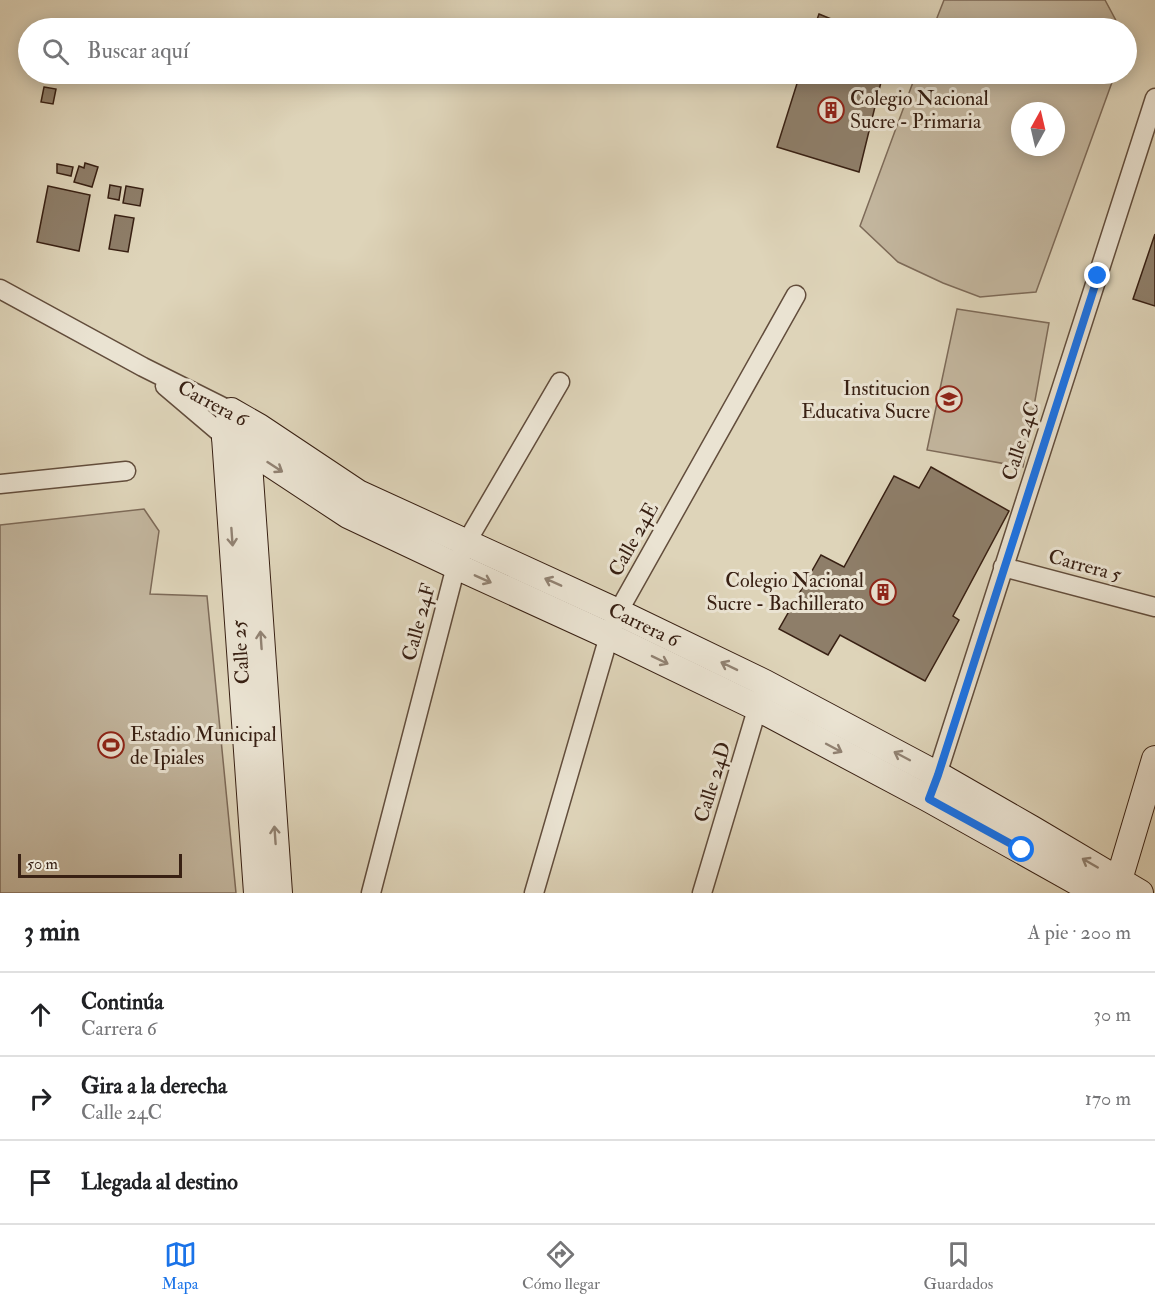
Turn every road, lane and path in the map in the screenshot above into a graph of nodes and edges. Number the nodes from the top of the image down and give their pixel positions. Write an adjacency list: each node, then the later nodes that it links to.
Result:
1 (1155, 98): 13 (street, Calle 24C)
2 (0, 289): 4 (street, Carrera 6)
3 (796, 295): 15 (street, Calle 24E)
4 (143, 367): 6 (street, Carrera 6); 7 (street, Carrera 6)
5 (560, 382): 11 (street, Calle 24F)
6 (231, 411): 7 (street, Calle 25); 8 (street, Carrera 6)
7 (225, 437): 8 (street, Carrera 6); 22 (street, Calle 25, one-way to 22)
8 (253, 438): 11 (street, Carrera 6); 12 (street, Carrera 6, one-way to 12); 23 (street, Calle 25, one-way to 8)
9 (126, 471): 10 (street)
10 (0, 484)
11 (466, 543): 12 (street, Calle 24F); 15 (street, Carrera 6, one-way to 11)
12 (456, 566): 16 (street, Carrera 6, one-way to 16); 24 (street, Calle 24F)
13 (1004, 567): 14 (street, Carrera 5); 20 (street, Calle 24C)
14 (1155, 607)
15 (618, 612): 16 (street, Calle 24E); 17 (street, Carrera 6, one-way to 15)
16 (609, 636): 18 (street, Carrera 6, one-way to 18); 25 (street, Calle 24E)
17 (765, 683): 18 (street, Calle 24D); 20 (street, Carrera 6, one-way to 17)
18 (758, 708): 20 (street, Carrera 6, one-way to 20); 26 (street, Calle 24D)
19 (1155, 759): 21 (street)
20 (934, 787): 21 (street, Carrera 6, one-way to 20); 27 (street, Carrera 6)
21 (1125, 889)
22 (257, 893)
23 (279, 893)
24 (371, 893)
25 (534, 893)
26 (702, 893)
27 (1097, 893)

